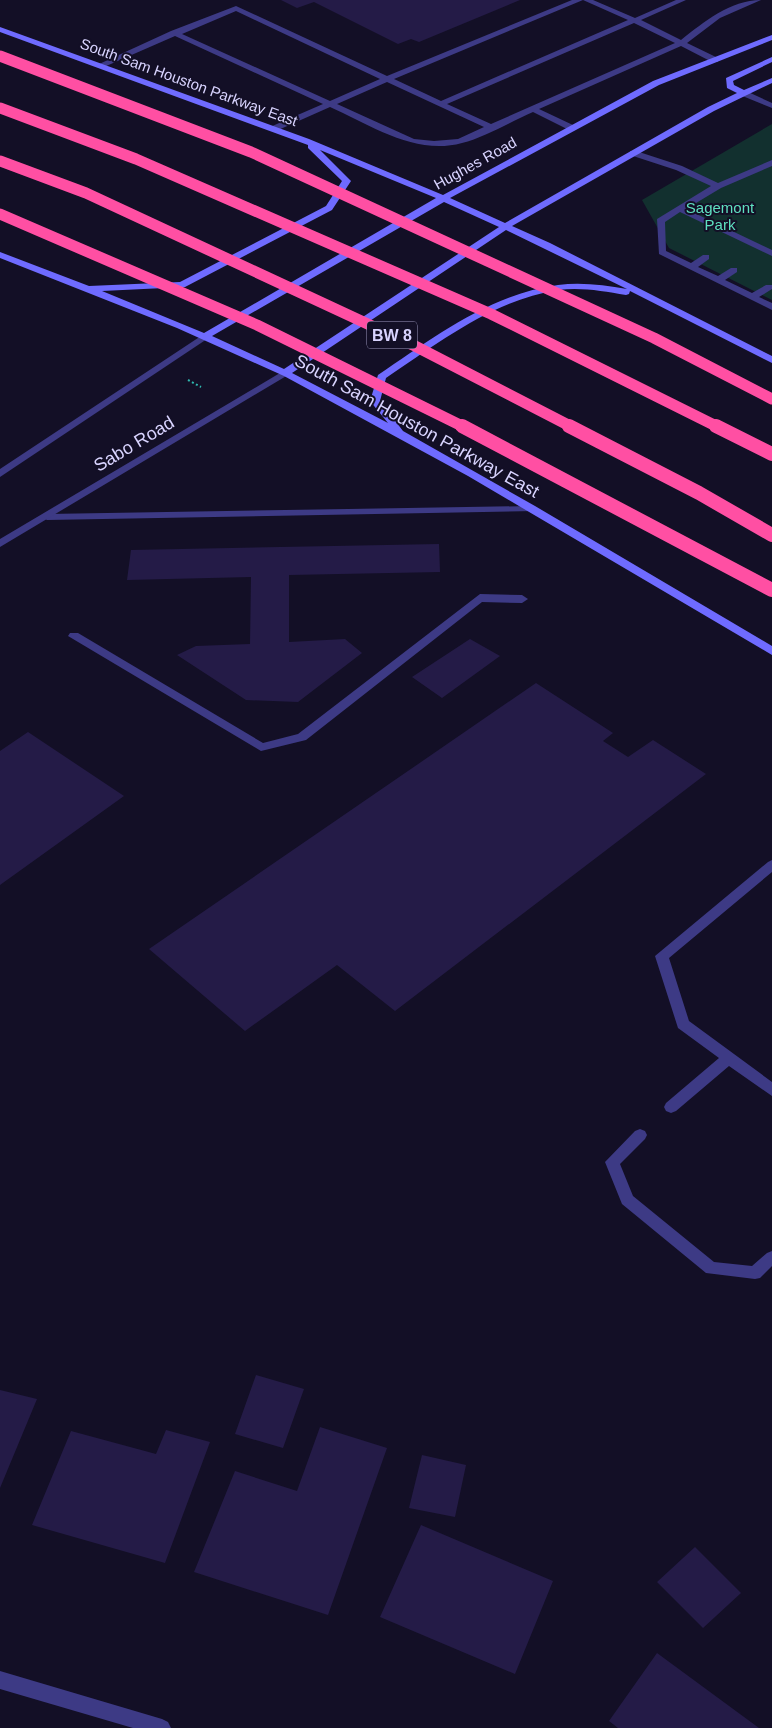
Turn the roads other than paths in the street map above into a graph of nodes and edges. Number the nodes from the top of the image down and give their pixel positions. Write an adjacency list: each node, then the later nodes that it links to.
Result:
1 (580, 0): 14 (street)
2 (587, 0): 5 (street)
3 (682, 0): 5 (street)
4 (757, 0): 9 (street)
5 (634, 20): 9 (street); 18 (street)
6 (0, 29): 13 (main road, South Sam Houston Parkway East)
7 (174, 33): 13 (street); 14 (street); 17 (street)
8 (772, 37): 12 (main road, Hughes Road)
9 (682, 43): 12 (street); 21 (street)
10 (0, 56): 51 (highway, bridge)
11 (772, 59): 16 (main road)
12 (715, 60): 23 (main road, Hughes Road)
13 (101, 65): 24 (main road, South Sam Houston Parkway East)
14 (387, 79): 17 (street); 18 (street)
15 (772, 80): 16 (main road)
16 (743, 93): 19 (street); 26 (main road)
17 (329, 104): 22 (street); 24 (street)
18 (440, 104): 22 (street)
19 (772, 106)
20 (0, 108): 53 (highway, bridge)
21 (533, 109): 22 (street); 23 (street)
22 (491, 127)
23 (572, 128): 30 (main road, Hughes Road)
24 (273, 129): 25 (main road, South Sam Houston Parkway East)
25 (306, 141): 30 (main road, South Sam Houston Parkway East); 44 (main road)
26 (633, 154): 29 (street); 33 (main road)
27 (0, 161): 57 (highway, BW 8, bridge)
28 (772, 163): 29 (street)
29 (718, 186): 31 (street)
30 (443, 198): 33 (main road, South Sam Houston Parkway East); 48 (main road, Hughes Road)
31 (680, 209): 34 (street); 40 (street)
32 (0, 214): 59 (highway, bridge)
33 (507, 226): 46 (main road, South Sam Houston Parkway East); 50 (main road)
34 (737, 236): 35 (street); 36 (street)
35 (726, 244)
36 (768, 252): 39 (street)
37 (0, 255): 44 (main road, South Sam Houston Parkway East)
38 (706, 257): 40 (street)
39 (755, 257)
40 (692, 267): 42 (street)
41 (734, 270): 42 (street)
42 (719, 280): 45 (street)
43 (769, 287): 45 (street)
44 (85, 289): 48 (main road, South Sam Houston Parkway East)
45 (753, 297): 47 (street)
46 (653, 299): 49 (main road, South Sam Houston Parkway East); 52 (main road)
47 (772, 307)
48 (204, 337): 50 (main road, South Sam Houston Parkway East); 54 (street)
49 (772, 360)
50 (285, 373): 52 (main road, South Sam Houston Parkway East); 56 (street, Sabo Road)
51 (772, 399)
52 (403, 434): 55 (main road, South Sam Houston Parkway East)
53 (772, 454)
54 (0, 474)
55 (531, 509): 56 (street); 62 (main road, South Sam Houston Parkway East)
56 (47, 517): 58 (street, Sabo Road)
57 (772, 535)
58 (0, 544)
59 (772, 590)
60 (522, 599): 61 (street)
61 (74, 636)
62 (772, 651)
63 (772, 865): 64 (street)
64 (729, 1058): 65 (street); 66 (street)
65 (772, 1090)
66 (671, 1107)
67 (640, 1135): 68 (street)
68 (772, 1257)
69 (0, 1680): 70 (street)
70 (162, 1728)

